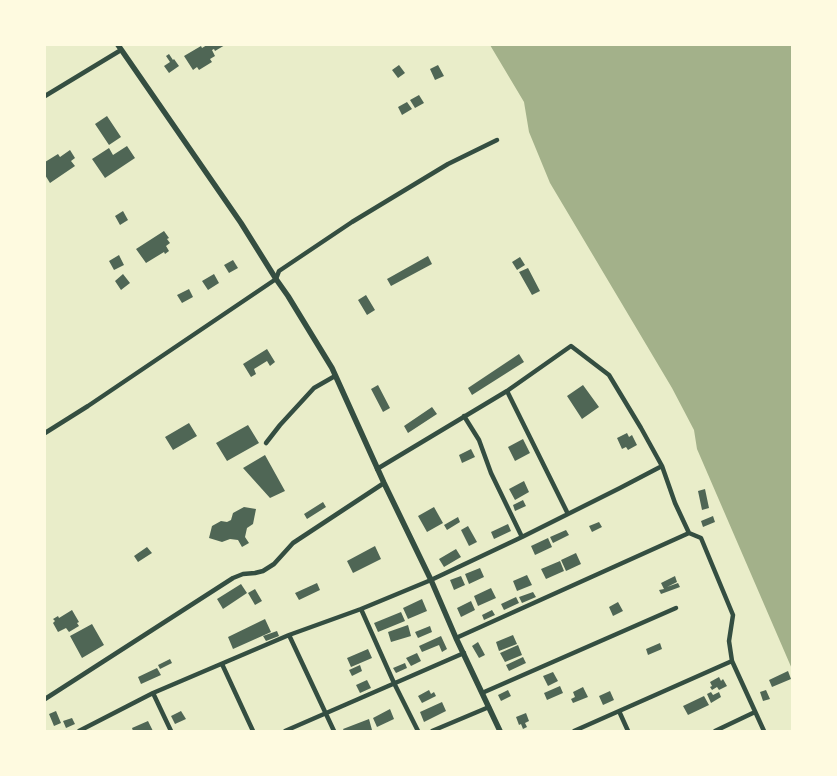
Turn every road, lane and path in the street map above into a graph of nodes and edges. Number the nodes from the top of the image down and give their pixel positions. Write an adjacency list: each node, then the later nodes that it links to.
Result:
1 (120, 47): 2 (street); 4 (street)
2 (45, 96)
3 (497, 140): 4 (street)
4 (276, 279): 5 (street); 8 (street)
5 (335, 376): 9 (street); 11 (street)
6 (507, 391): 7 (street); 10 (street); 13 (street)
7 (464, 416): 11 (street); 15 (street)
8 (45, 433)
9 (266, 443)
10 (662, 466): 13 (street); 14 (street)
11 (377, 469): 12 (street)
12 (384, 483): 16 (street); 27 (street)
13 (568, 514): 15 (street)
14 (688, 534): 20 (street); 22 (street)
15 (522, 537): 16 (street)
16 (431, 580): 18 (street); 20 (street)
17 (676, 608): 26 (street)
18 (361, 609): 19 (street); 24 (street)
19 (289, 635): 23 (street); 31 (street)
20 (456, 638): 21 (street)
21 (464, 653): 24 (street); 26 (street)
22 (732, 661): 29 (street); 30 (street)
23 (222, 664): 25 (street); 35 (street)
24 (394, 683): 31 (street); 38 (street)
25 (153, 693): 32 (street); 34 (street)
26 (482, 693): 28 (street)
27 (45, 699)
28 (489, 707): 39 (street); 40 (street)
29 (619, 711): 41 (street); 42 (street)
30 (755, 712): 43 (street); 44 (street)
31 (325, 713): 36 (street); 37 (street)
32 (86, 729): 33 (street)
33 (79, 731)
34 (170, 731)
35 (253, 731)
36 (285, 731)
37 (334, 731)
38 (418, 731)
39 (432, 731)
40 (500, 731)
41 (574, 731)
42 (628, 731)
43 (715, 731)
44 (764, 731)

